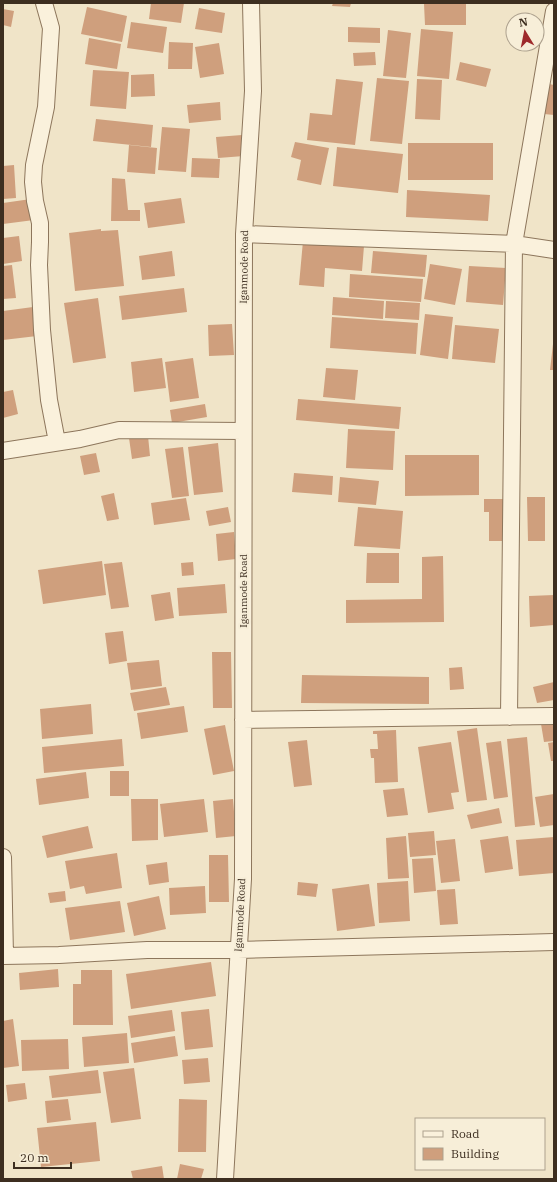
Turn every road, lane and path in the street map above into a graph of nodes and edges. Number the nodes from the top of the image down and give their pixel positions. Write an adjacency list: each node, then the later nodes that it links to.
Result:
1 (44, 3): 8 (street)
2 (251, 3): 4 (street, Iganmode Road)
3 (554, 11): 5 (street)
4 (244, 234): 5 (street); 7 (street, Iganmode Road)
5 (514, 244): 6 (street); 10 (street)
6 (554, 250)
7 (244, 431): 8 (street); 12 (street, Iganmode Road)
8 (57, 442): 9 (street)
9 (3, 451)
10 (509, 716): 11 (street); 12 (street)
11 (554, 716)
12 (243, 720): 15 (street, Iganmode Road)
13 (3, 857): 16 (street)
14 (554, 942): 15 (street)
15 (238, 950): 16 (street); 17 (street, Iganmode Road)
16 (4, 956)
17 (225, 1179)

